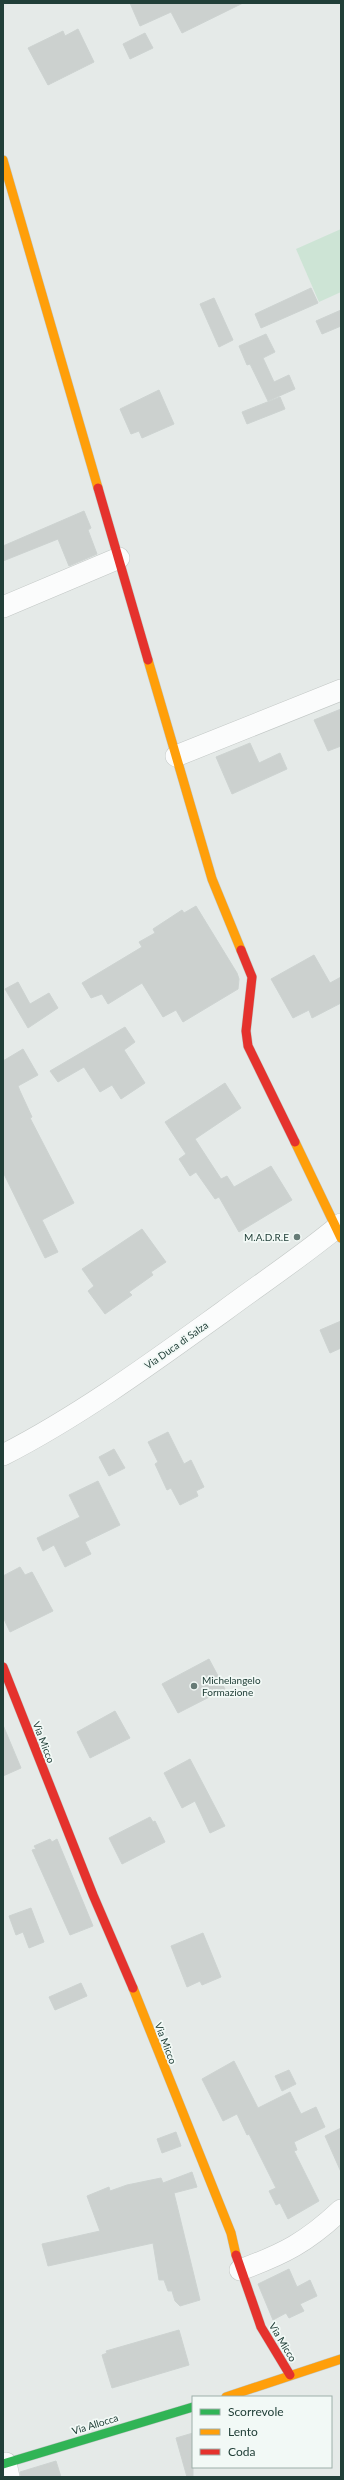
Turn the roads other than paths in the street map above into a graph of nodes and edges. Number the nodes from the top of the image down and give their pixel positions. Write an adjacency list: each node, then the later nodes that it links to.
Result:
1 (3, 160): 2 (street)
2 (119, 558): 3 (street); 5 (street)
3 (3, 607)
4 (341, 690): 5 (street)
5 (176, 756): 6 (street)
6 (339, 1230): 7 (street, Via Duca di Salza)
7 (3, 1455)
8 (3, 1667): 10 (street, Via Micco)
9 (341, 2210): 10 (street)
10 (240, 2270): 12 (street, Via Micco)
11 (341, 2359): 12 (street, Via Micco)
12 (290, 2375): 13 (street)
13 (229, 2396)
14 (192, 2407): 15 (street, Via Allocca)
15 (6, 2468)

